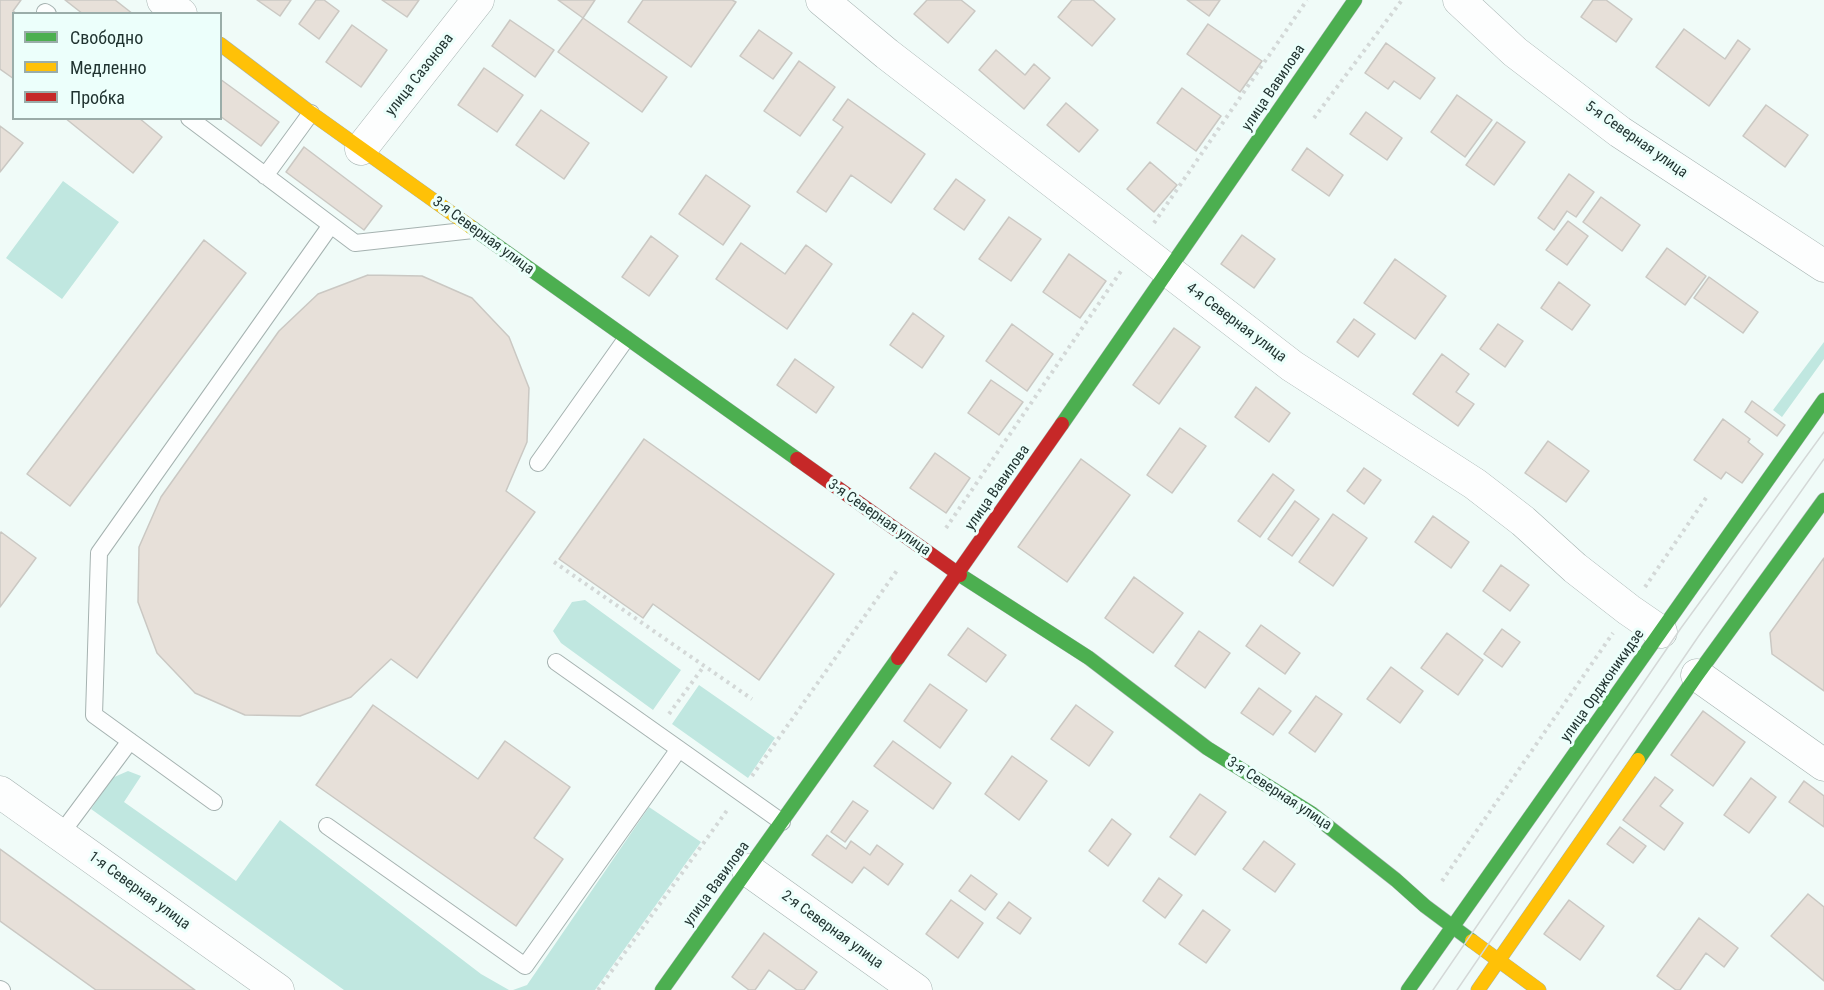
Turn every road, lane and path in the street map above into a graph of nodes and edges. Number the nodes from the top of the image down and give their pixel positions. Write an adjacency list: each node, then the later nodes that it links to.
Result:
1 (163, 0): 7 (street)
2 (478, 0): 11 (street, улица Сазонова)
3 (822, 0): 15 (street, 4-я Северная улица)
4 (1307, 0): 15 (path)
5 (1355, 0): 17 (street, улица Вавилова)
6 (1459, 0): 16 (street, 5-я Северная улица)
7 (178, 12)
8 (222, 46): 9 (street, 3-я Северная улица)
9 (311, 113): 11 (street, 3-я Северная улица); 12 (lane)
10 (192, 120): 12 (lane)
11 (361, 149): 14 (street, 3-я Северная улица)
12 (265, 176): 13 (lane)
13 (331, 225): 14 (lane); 34 (lane)
14 (475, 230): 18 (street, 3-я Северная улица)
15 (1137, 248): 17 (street, 4-я Северная улица); 24 (path)
16 (1824, 266)
17 (1168, 272): 26 (street, улица Вавилова); 27 (street, 4-я Северная улица)
18 (626, 339): 20 (lane); 23 (street, 3-я Северная улица)
19 (1824, 400): 28 (street, улица Орджоникидзе)
20 (538, 463)
21 (1708, 495): 27 (path)
22 (1824, 500): 31 (street)
23 (916, 544): 24 (street, 3-я Северная улица); 38 (path)
24 (929, 553): 26 (street, 3-я Северная улица)
25 (554, 562): 30 (path)
26 (958, 574): 40 (street, улица Вавилова); 44 (street, 3-я Северная улица)
27 (1629, 610): 28 (street, 4-я Северная улица); 44 (path)
28 (1661, 632): 45 (street, улица Орджоникидзе)
29 (556, 662): 33 (lane)
30 (704, 666): 32 (path); 33 (path)
31 (1698, 675): 36 (street); 46 (street)
32 (752, 699)
33 (655, 732): 35 (lane)
34 (130, 741): 39 (lane); 42 (lane)
35 (679, 749): 38 (lane); 41 (lane)
36 (1824, 765)
37 (0, 792): 42 (street, 1-я Северная улица)
38 (740, 792): 40 (lane); 48 (path)
39 (214, 802)
40 (782, 822): 43 (street, улица Вавилова)
41 (327, 826)
42 (60, 835): 47 (street, 1-я Северная улица)
43 (748, 870): 49 (street, улица Вавилова); 50 (street, 2-я Северная улица)
44 (1425, 906): 45 (street, 3-я Северная улица)
45 (1453, 927): 46 (street, 3-я Северная улица); 51 (street, улица Орджоникидзе)
46 (1498, 960): 52 (street); 53 (street, 3-я Северная улица)
47 (278, 990)
48 (598, 990)
49 (662, 990)
50 (916, 990)
51 (1408, 990)
52 (1478, 990)
53 (1539, 990)

